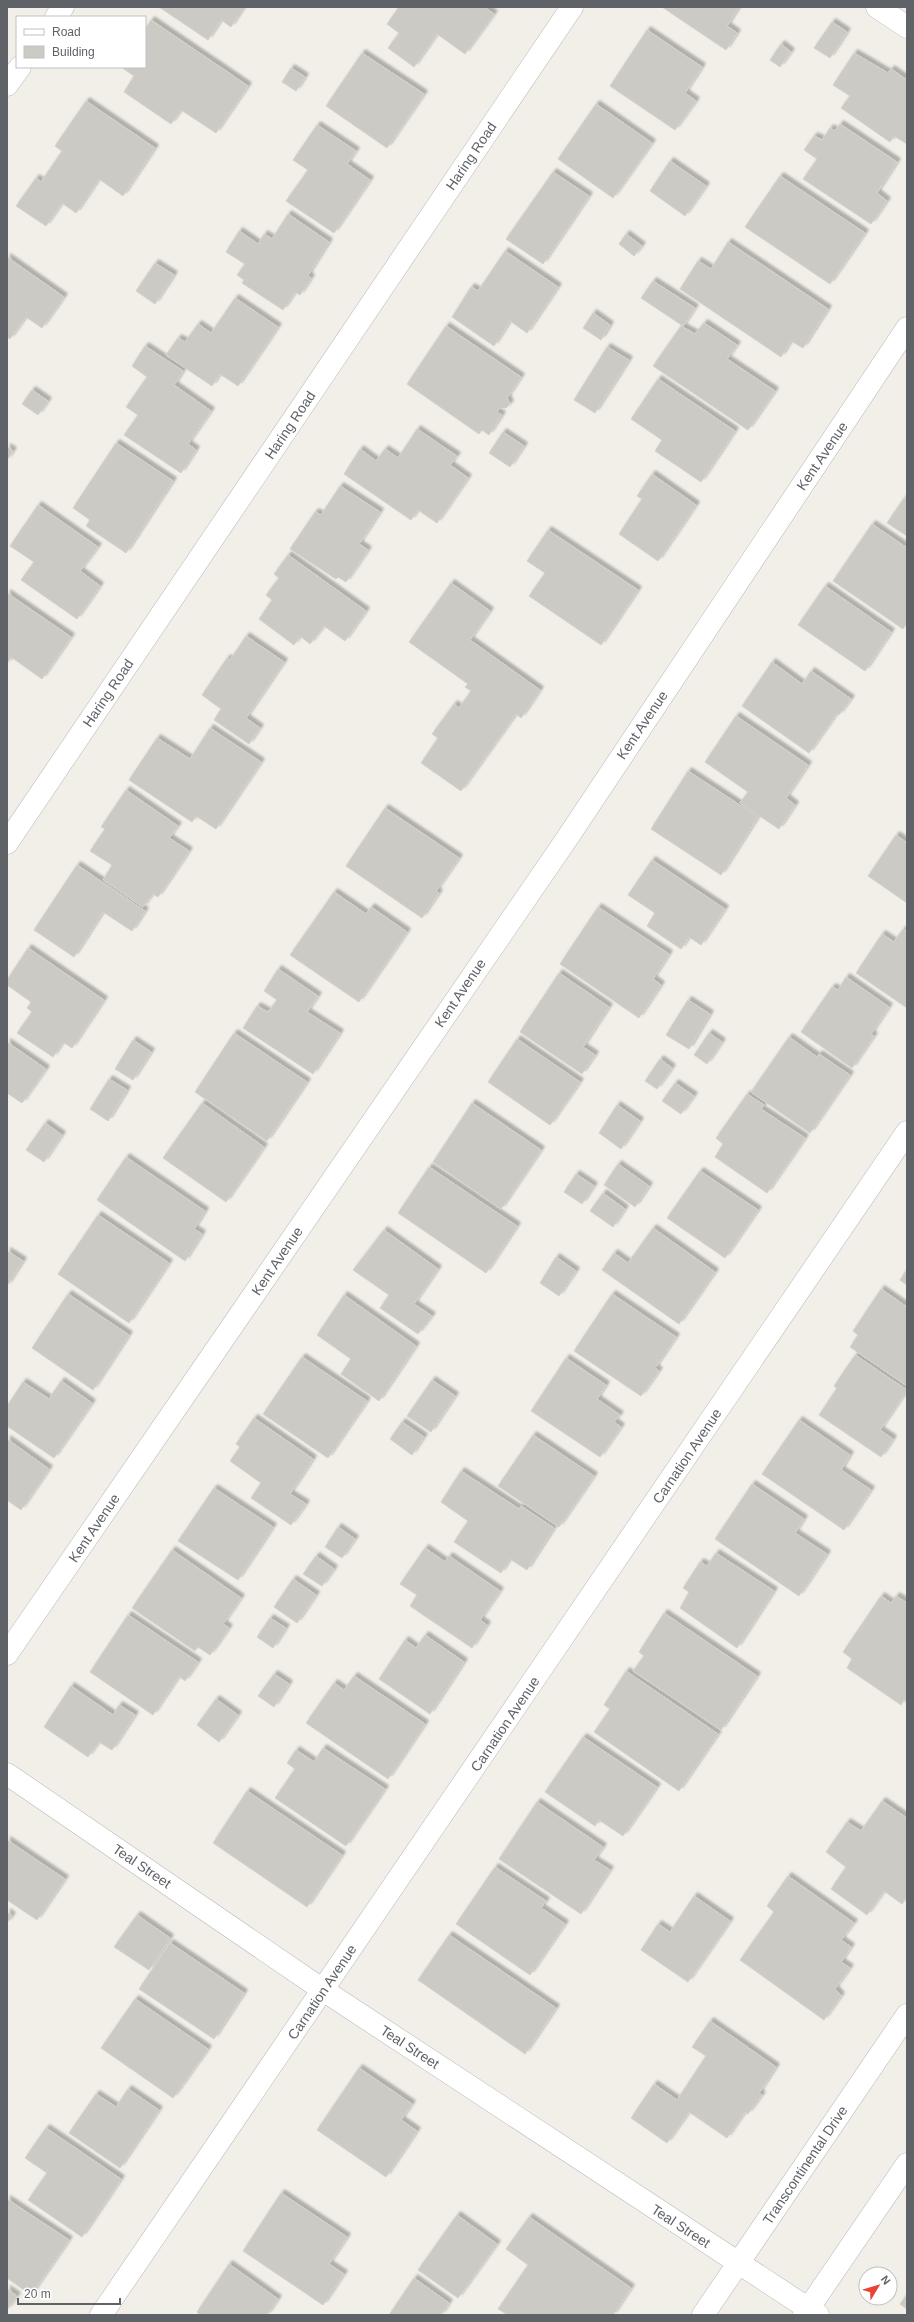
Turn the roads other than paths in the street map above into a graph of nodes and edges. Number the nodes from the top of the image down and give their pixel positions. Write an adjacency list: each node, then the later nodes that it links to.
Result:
1 (63, 7): 4 (street)
2 (572, 7): 9 (street, Haring Road)
3 (877, 7): 5 (street)
4 (57, 16)
5 (907, 27)
6 (19, 68): 7 (street)
7 (7, 85)
8 (907, 328): 11 (street, Kent Avenue)
9 (7, 842)
10 (907, 1132): 13 (street, Carnation Avenue)
11 (7, 1654)
12 (7, 1774): 13 (street, Teal Street)
13 (323, 1990): 16 (street, Teal Street); 18 (street, Carnation Avenue)
14 (907, 2015): 16 (street, Transcontinental Drive)
15 (907, 2164): 17 (street)
16 (738, 2263): 17 (street, Teal Street); 19 (street, Transcontinental Drive)
17 (810, 2313)
18 (102, 2315)
19 (703, 2315)

